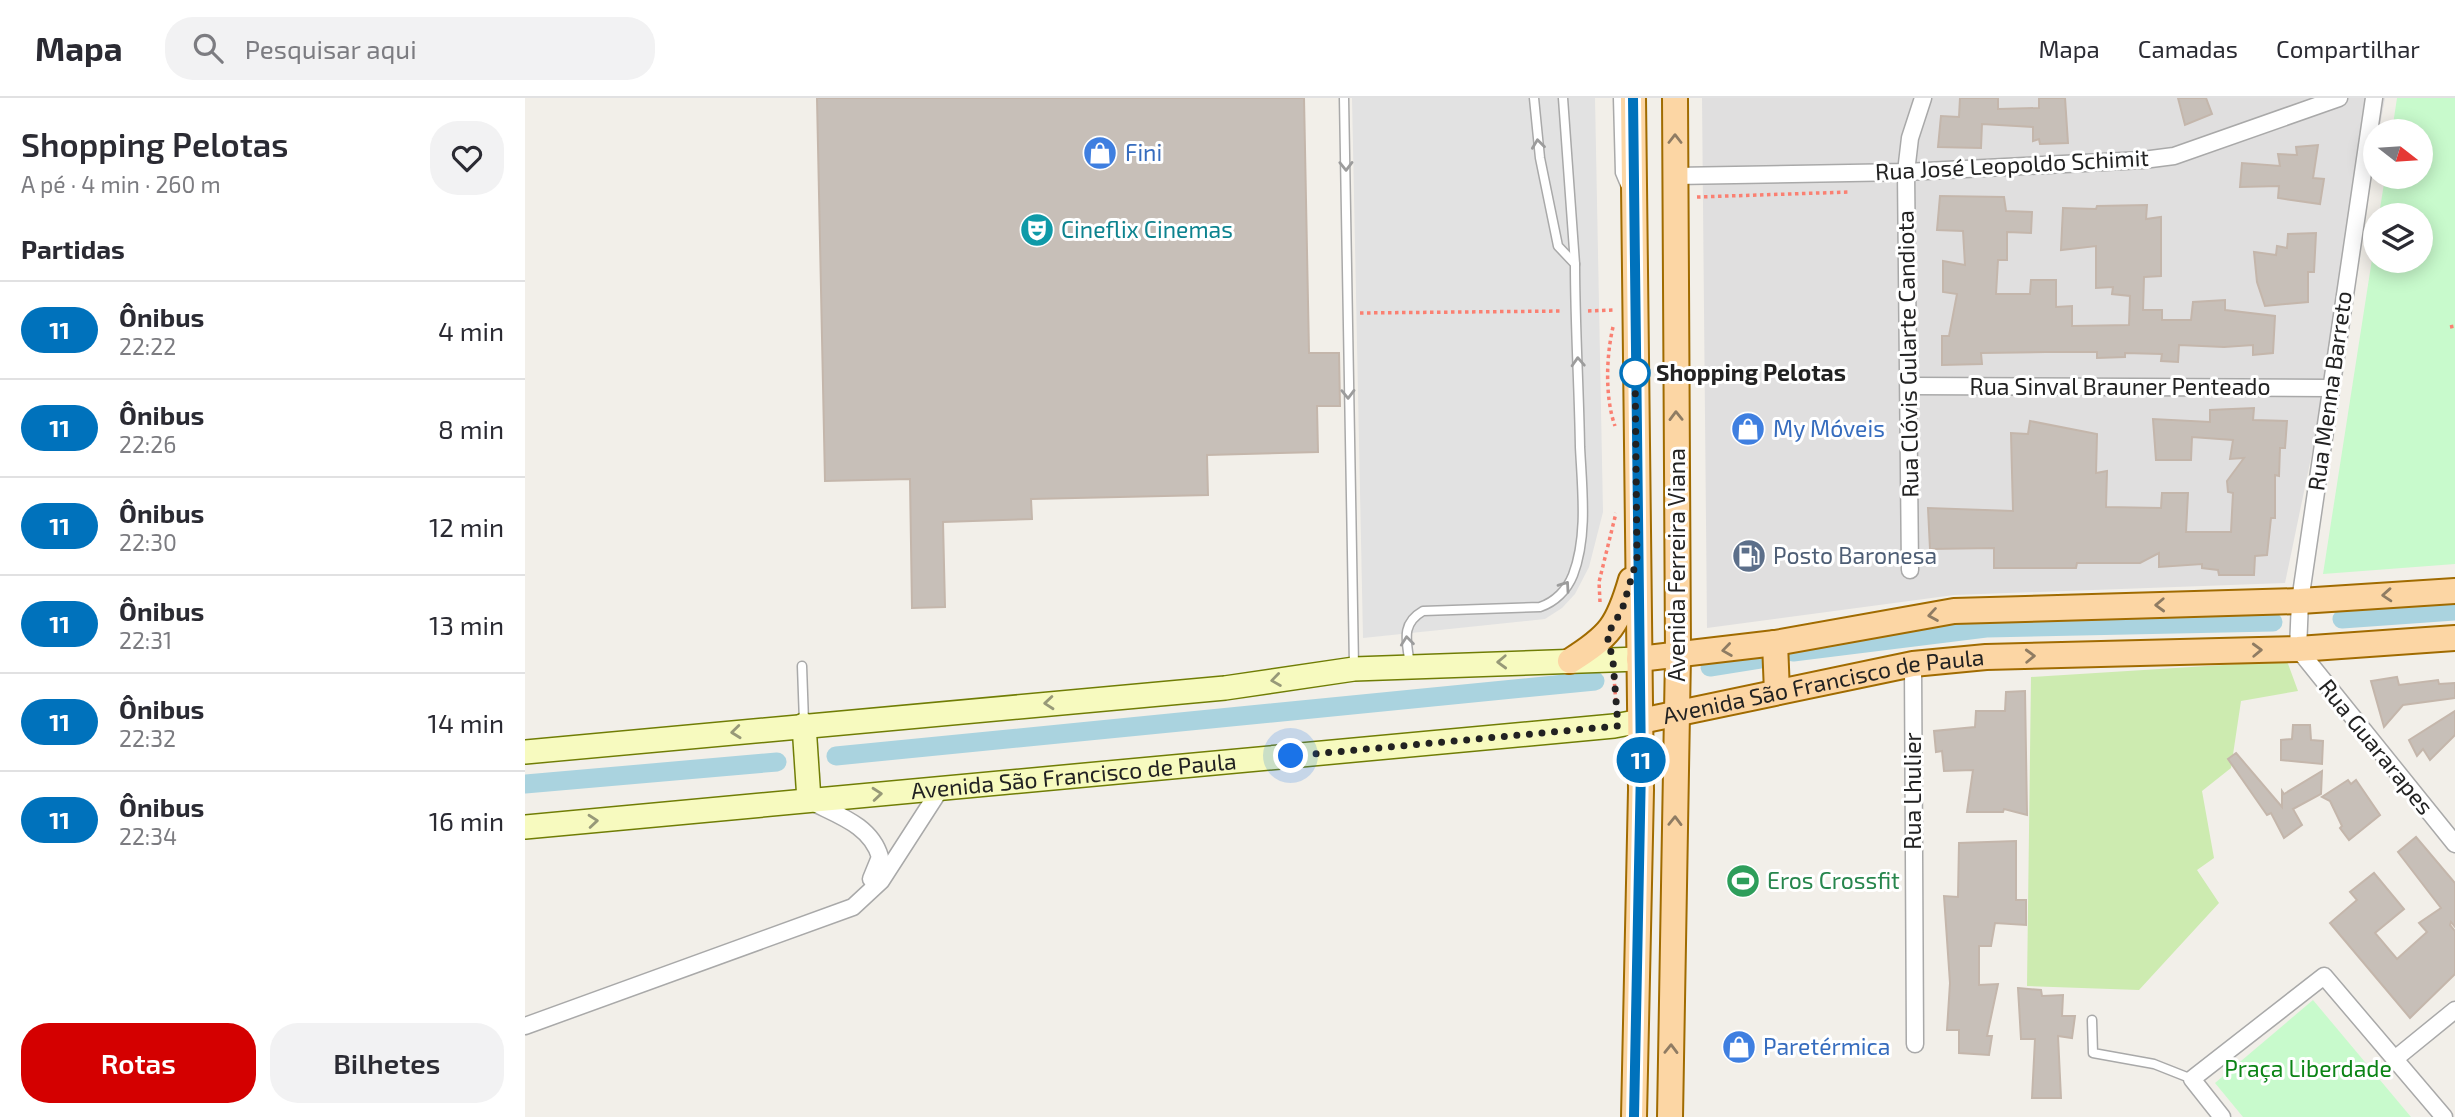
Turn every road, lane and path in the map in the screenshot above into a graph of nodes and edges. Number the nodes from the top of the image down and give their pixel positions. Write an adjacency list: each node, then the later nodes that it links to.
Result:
1 (1344, 98): 17 (lane, one-way to 17)
2 (1534, 98): 14 (lane, one-way to 2)
3 (1563, 98): 14 (lane)
4 (1618, 98): 13 (lane)
5 (1633, 98): 13 (main road, Avenida Ferreira Viana)
6 (1675, 98): 11 (main road, Avenida Ferreira Viana, one-way to 6)
7 (1923, 98): 10 (street, Rua Clóvis Gularte Candiota)
8 (2339, 98): 10 (street, Rua José Leopoldo Schimit)
9 (2374, 98): 19 (street, Rua Menna Barreto)
10 (1906, 172): 11 (street, Rua José Leopoldo Schimit); 18 (street, Rua Clóvis Gularte Candiota)
11 (1676, 187): 12 (path); 30 (main road, Avenida Ferreira Viana, one-way to 11)
12 (1852, 192)
13 (1634, 205): 15 (main road, Avenida Ferreira Viana)
14 (1575, 264): 16 (lane)
15 (1622, 306): 16 (path); 20 (path); 22 (main road, Avenida Ferreira Viana)
16 (1575, 311): 17 (path); 35 (lane, one-way to 16)
17 (1348, 314): 37 (lane, one-way to 37)
18 (1910, 386): 19 (street, Rua Sinval Brauner Penteado); 23 (street, Rua Clóvis Gularte Candiota)
19 (2330, 388): 25 (street, Rua Menna Barreto)
20 (1619, 438)
21 (1618, 505): 26 (path)
22 (1637, 559): 26 (main road); 31 (main road, Avenida Ferreira Viana)
23 (1910, 570)
24 (2455, 590): 25 (main road, one-way to 25)
25 (2300, 601): 28 (main road, one-way to 28); 29 (street, Rua Menna Barreto)
26 (1607, 635): 32 (main road)
27 (2455, 638): 29 (main road, Avenida São Francisco de Paula)
28 (1781, 642): 30 (main road, one-way to 30); 38 (main road)
29 (2298, 649): 34 (main road, Avenida São Francisco de Paula, one-way to 29); 46 (street, Rua Guararapes)
30 (1678, 655): 31 (main road); 39 (main road, Avenida Ferreira Viana)
31 (1640, 659): 33 (street); 40 (main road, Avenida Ferreira Viana)
32 (1570, 661): 33 (street); 35 (street, one-way to 35)
33 (1613, 661): 40 (path)
34 (1913, 664): 38 (main road, Avenida São Francisco de Paula); 51 (street, Rua Lhulier)
35 (1410, 665): 37 (street)
36 (802, 666): 41 (lane)
37 (1355, 669): 41 (street, one-way to 41)
38 (1783, 691): 39 (main road, Avenida São Francisco de Paula)
39 (1677, 714): 40 (main road, Avenida São Francisco de Paula); 55 (main road, Avenida Ferreira Viana, one-way to 39)
40 (1630, 724): 43 (street, Avenida São Francisco de Paula); 54 (main road, Avenida Ferreira Viana)
41 (804, 731): 42 (street, one-way to 42); 44 (street)
42 (525, 752)
43 (941, 788): 44 (street, Avenida São Francisco de Paula, one-way to 43); 47 (street)
44 (808, 791): 45 (street, Avenida São Francisco de Paula, one-way to 44); 47 (street)
45 (525, 827)
46 (2455, 844)
47 (838, 914): 50 (street)
48 (2455, 1010): 52 (street)
49 (2092, 1020): 53 (lane)
50 (525, 1026)
51 (1915, 1044)
52 (2396, 1058): 53 (street); 57 (street)
53 (2192, 1079): 56 (street)
54 (1634, 1117)
55 (1670, 1117)
56 (2222, 1117)
57 (2444, 1117)

